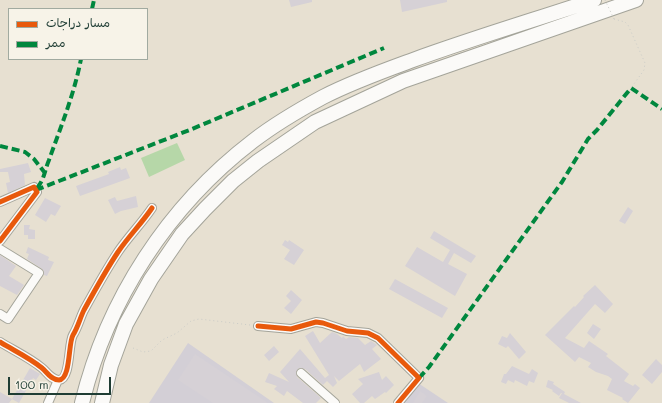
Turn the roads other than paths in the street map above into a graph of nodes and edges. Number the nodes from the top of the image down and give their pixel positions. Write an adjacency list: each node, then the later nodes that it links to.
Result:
1 (594, 0): 13 (highway)
2 (636, 0): 14 (highway)
3 (0, 202): 5 (street)
4 (152, 208): 11 (street)
5 (0, 241)
6 (0, 248): 7 (street)
7 (0, 314)
8 (258, 326): 16 (street)
9 (0, 342): 11 (street)
10 (301, 373): 15 (street)
11 (58, 380): 12 (street)
12 (48, 403)
13 (82, 403)
14 (102, 403)
15 (335, 403)
16 (398, 403)

